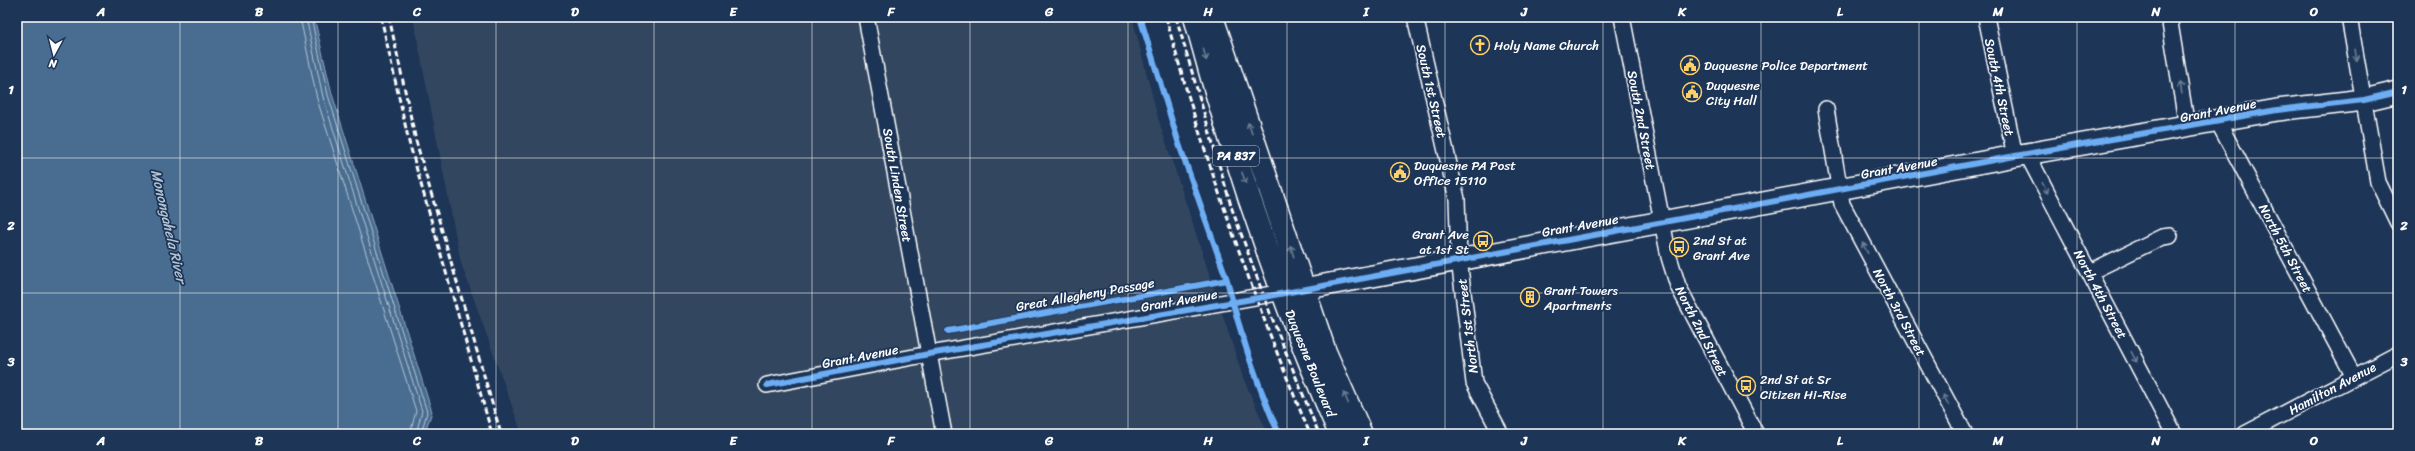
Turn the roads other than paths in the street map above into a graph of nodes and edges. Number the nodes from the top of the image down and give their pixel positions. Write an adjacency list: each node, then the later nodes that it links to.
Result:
1 (866, 17): 22 (street, South Linden Street)
2 (1195, 17): 21 (main road, Duquesne Boulevard / PA 837, one-way to 21)
3 (1212, 17): 21 (main road, PA 837, one-way to 3)
4 (1415, 17): 19 (street, South 1st Street)
5 (1622, 17): 16 (street, South 2nd Street)
6 (1986, 17): 14 (street, South 4th Street)
7 (2169, 17): 13 (street, one-way to 7)
8 (2349, 17): 10 (street, one-way to 10)
9 (2398, 92): 10 (street, Grant Avenue)
10 (2364, 100): 12 (street, Grant Avenue); 17 (street)
11 (1826, 109): 15 (street, North 3rd Street)
12 (2217, 120): 13 (street, Grant Avenue); 24 (street, North 5th Street)
13 (2187, 127): 14 (street, Grant Avenue)
14 (2021, 155): 15 (street, Grant Avenue); 20 (street, North 4th Street, one-way to 20)
15 (1840, 189): 16 (street, Grant Avenue); 31 (street, North 3rd Street, one-way to 15)
16 (1662, 222): 19 (street, Grant Avenue); 30 (street, North 2nd Street)
17 (2398, 223)
18 (2170, 236): 20 (street)
19 (1459, 259): 21 (street, Grant Avenue); 29 (street, North 1st Street)
20 (2090, 272): 32 (street, North 4th Street, one-way to 32)
21 (1293, 290): 22 (street, Grant Avenue); 27 (main road, Duquesne Boulevard / PA 837); 28 (main road, Duquesne Boulevard / PA 837, one-way to 21)
22 (929, 354): 25 (street, Grant Avenue); 26 (street, South Linden Street)
23 (2398, 354): 24 (street, Hamilton Avenue)
24 (2354, 377): 33 (street, Hamilton Avenue)
25 (767, 385)
26 (944, 434)
27 (1340, 434)
28 (1361, 434)
29 (1501, 434)
30 (1756, 434)
31 (1965, 434)
32 (2174, 434)
33 (2245, 434)

